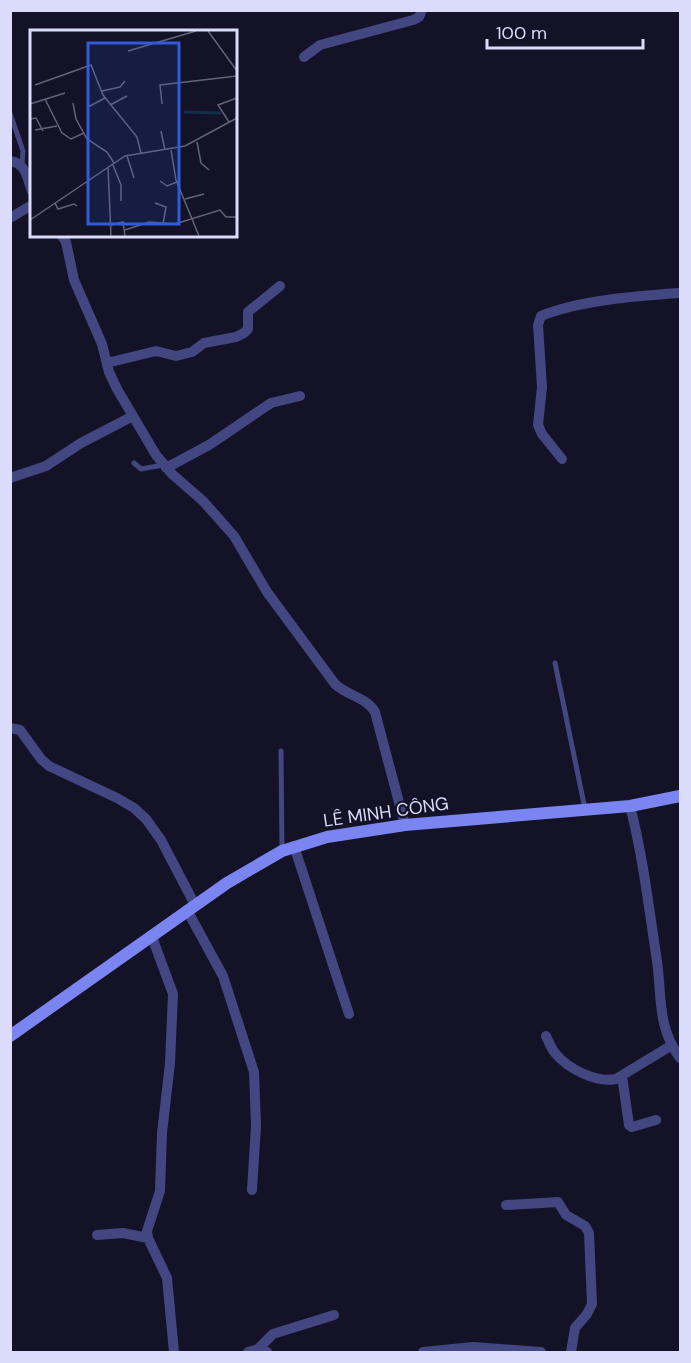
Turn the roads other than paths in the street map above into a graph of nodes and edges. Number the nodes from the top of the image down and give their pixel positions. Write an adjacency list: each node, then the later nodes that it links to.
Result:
1 (422, 10): 2 (street)
2 (304, 57)
3 (10, 113): 4 (lane)
4 (16, 162): 5 (street)
5 (30, 187)
6 (30, 206): 7 (street)
7 (10, 218)
8 (63, 237): 11 (street)
9 (280, 286): 11 (street)
10 (681, 292): 14 (street)
11 (107, 363): 13 (street)
12 (300, 396): 16 (street)
13 (133, 416): 16 (street); 17 (street)
14 (562, 459)
15 (134, 463): 16 (lane)
16 (165, 466): 24 (street)
17 (10, 478)
18 (555, 663): 23 (lane)
19 (10, 728): 27 (street)
20 (281, 751): 26 (lane)
21 (681, 796): 22 (main road, LÊ MINH CÔNG)
22 (630, 806): 23 (main road, LÊ MINH CÔNG); 32 (street)
23 (585, 809): 24 (main road, LÊ MINH CÔNG)
24 (405, 825): 25 (main road, LÊ MINH CÔNG)
25 (294, 846): 26 (main road, LÊ MINH CÔNG); 29 (street)
26 (282, 851): 27 (main road, LÊ MINH CÔNG)
27 (191, 908): 28 (main road, LÊ MINH CÔNG); 36 (street)
28 (152, 937): 30 (main road, LÊ MINH CÔNG); 39 (street)
29 (349, 1014)
30 (10, 1036)
31 (546, 1036): 34 (street)
32 (672, 1045): 33 (street); 34 (street)
33 (681, 1058)
34 (622, 1076): 35 (street)
35 (656, 1120)
36 (252, 1190)
37 (506, 1205): 45 (street)
38 (97, 1235): 39 (street)
39 (148, 1238): 42 (street)
40 (334, 1315): 41 (street)
41 (258, 1351)
42 (174, 1353)
43 (423, 1353): 44 (street)
44 (541, 1353)
45 (570, 1353)

